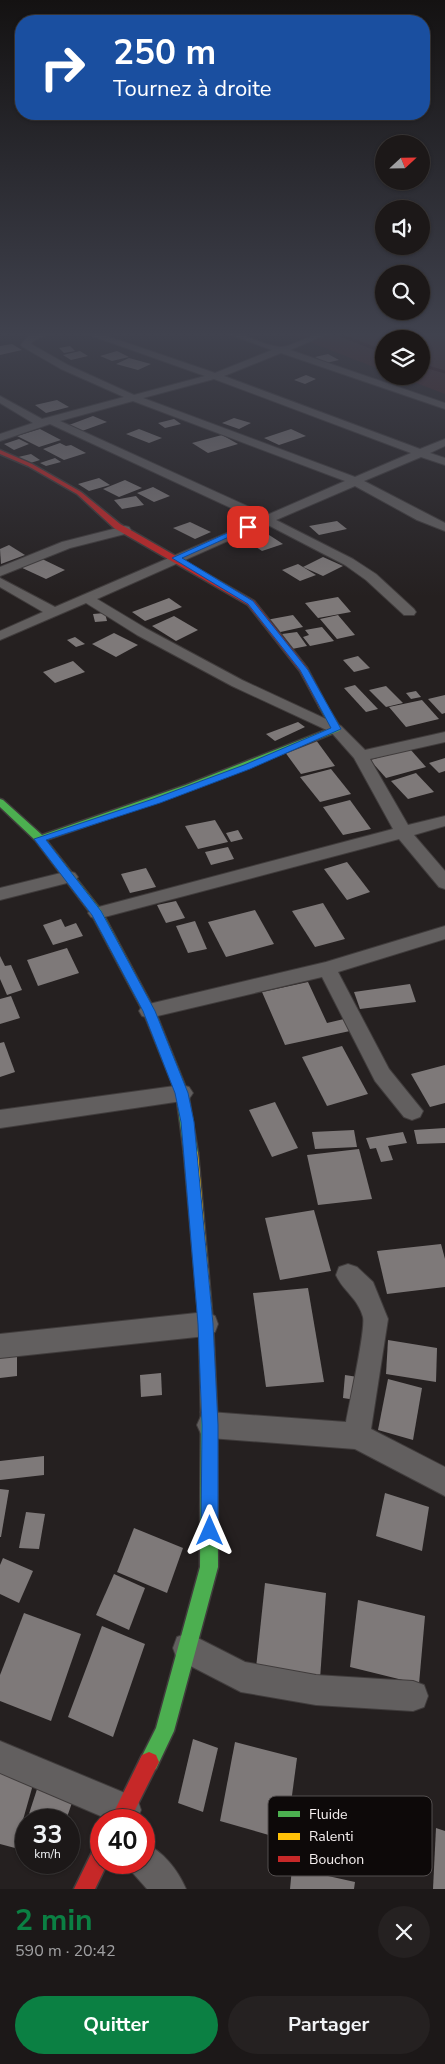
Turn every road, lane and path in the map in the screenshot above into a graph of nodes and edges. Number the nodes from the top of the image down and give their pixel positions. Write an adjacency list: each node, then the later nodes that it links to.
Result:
1 (42, 420): 5 (street)
2 (53, 420): 5 (street)
3 (194, 420): 11 (street)
4 (334, 420): 9 (street)
5 (46, 422): 6 (street); 12 (street)
6 (0, 438)
7 (445, 442): 9 (street)
8 (0, 452): 14 (street)
9 (420, 452): 10 (street); 11 (street)
10 (445, 462)
11 (355, 481): 12 (street); 13 (street)
12 (266, 519): 15 (street); 20 (street)
13 (445, 527)
14 (125, 530): 15 (street); 16 (street)
15 (176, 558): 18 (street); 22 (street)
16 (0, 572)
17 (0, 582): 19 (street)
18 (86, 598): 19 (street); 22 (street)
19 (53, 612): 21 (street)
20 (409, 612)
21 (0, 636)
22 (336, 729): 24 (street); 28 (street)
23 (445, 737): 24 (street)
24 (361, 756): 27 (street)
25 (0, 802): 28 (street)
26 (445, 821): 27 (street)
27 (403, 832): 30 (street); 32 (street)
28 (40, 839): 29 (street)
29 (69, 877): 31 (street); 32 (street)
30 (445, 883)
31 (0, 894)
32 (97, 913): 35 (street)
33 (445, 932): 34 (street)
34 (327, 969): 35 (street); 37 (street)
35 (149, 1011): 36 (street)
36 (182, 1093): 38 (street); 40 (street)
37 (412, 1111)
38 (0, 1119)
39 (348, 1275): 43 (street)
40 (206, 1324): 41 (street); 42 (street)
41 (0, 1346)
42 (210, 1425): 43 (street); 45 (street)
43 (357, 1436): 44 (street)
44 (445, 1482)
45 (188, 1648): 46 (street); 49 (street)
46 (413, 1696)
47 (0, 1757): 48 (street)
48 (110, 1809)
49 (126, 1809)
50 (155, 1873): 53 (street)
51 (92, 1874): 52 (street)
52 (84, 1889)
53 (169, 1889)

